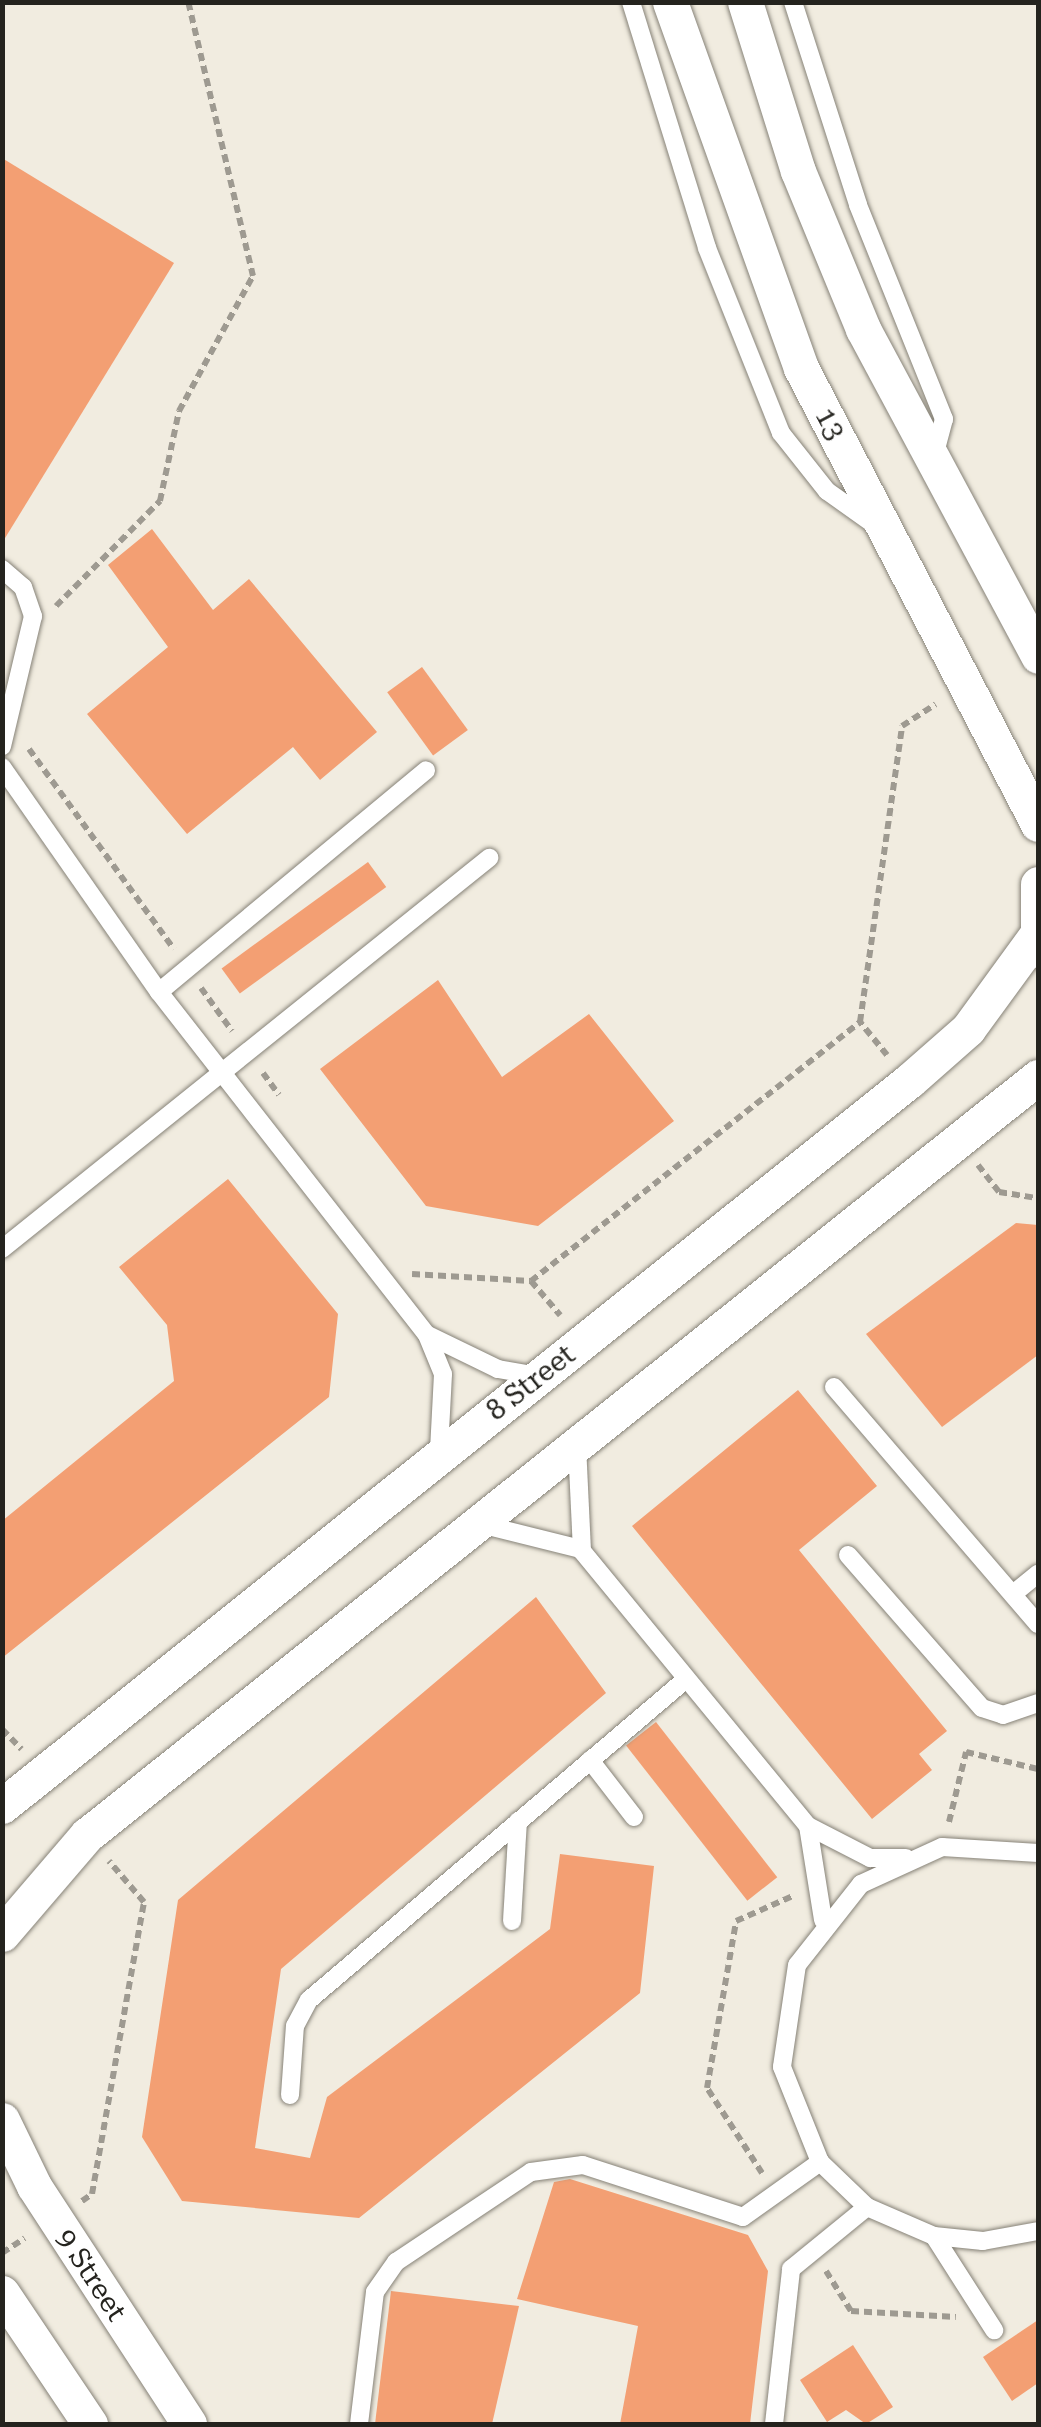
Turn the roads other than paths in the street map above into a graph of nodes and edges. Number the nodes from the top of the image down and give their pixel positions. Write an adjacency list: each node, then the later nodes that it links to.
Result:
1 (631, 2): 6 (lane)
2 (670, 2): 6 (street, 13)
3 (745, 2): 5 (street)
4 (793, 2): 5 (lane)
5 (932, 466): 8 (street)
6 (888, 532): 12 (street, 13)
7 (2, 569): 9 (lane)
8 (1038, 656)
9 (2, 746)
10 (2, 767): 16 (lane)
11 (426, 770): 16 (lane)
12 (1038, 824)
13 (489, 858): 17 (lane)
14 (1038, 884): 15 (street)
15 (1037, 944): 21 (street, 8 Street)
16 (159, 992): 17 (lane)
17 (223, 1070): 19 (lane); 20 (lane)
18 (1038, 1078): 23 (street)
19 (2, 1249)
20 (427, 1335): 21 (lane); 24 (lane)
21 (538, 1376): 24 (street, 8 Street)
22 (834, 1387): 29 (lane)
23 (578, 1445): 25 (street); 26 (lane)
24 (438, 1456): 34 (street, 8 Street)
25 (477, 1524): 26 (lane); 42 (street)
26 (580, 1549): 31 (lane)
27 (848, 1556): 32 (lane)
28 (1038, 1574): 29 (lane)
29 (1013, 1594): 30 (lane)
30 (1038, 1624)
31 (686, 1679): 33 (lane); 37 (lane)
32 (1038, 1703)
33 (590, 1760): 35 (lane); 36 (lane)
34 (2, 1806)
35 (634, 1816)
36 (518, 1821): 41 (lane); 43 (lane)
37 (808, 1826): 39 (lane); 40 (lane)
38 (1038, 1853): 39 (lane)
39 (906, 1858): 40 (lane)
40 (823, 1920): 45 (lane)
41 (512, 1921)
42 (2, 1934)
43 (290, 2095)
44 (2, 2120): 52 (street, 9 Street)
45 (820, 2162): 46 (lane); 53 (lane)
46 (867, 2206): 48 (lane); 54 (lane)
47 (1038, 2231): 48 (lane)
48 (934, 2236): 50 (lane)
49 (2, 2294): 51 (street)
50 (994, 2330)
51 (90, 2424)
52 (189, 2424)
53 (359, 2424)
54 (774, 2424)

